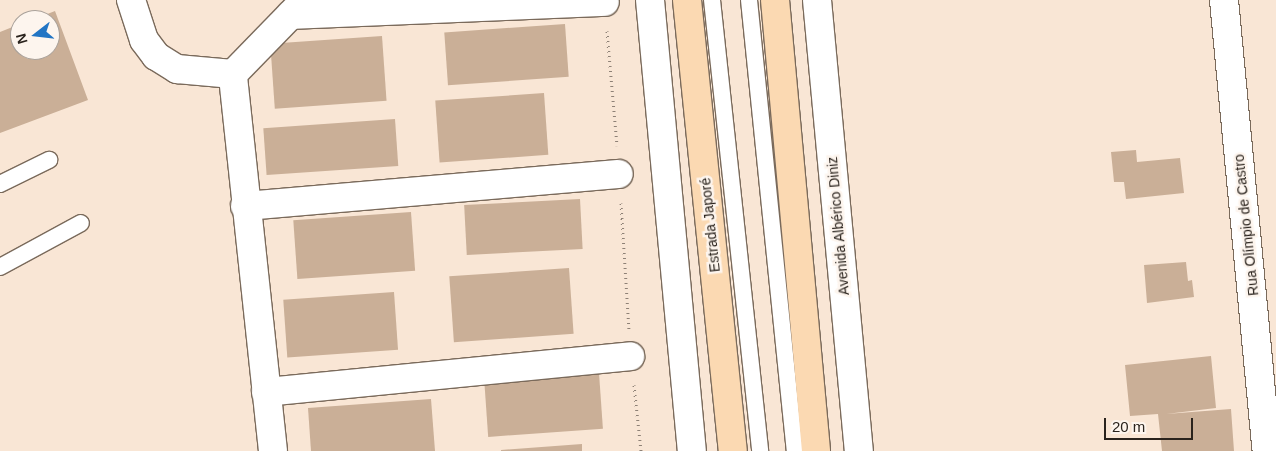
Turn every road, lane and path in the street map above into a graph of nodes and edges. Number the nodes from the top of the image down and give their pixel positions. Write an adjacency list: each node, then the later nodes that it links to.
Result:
1 (131, 0): 11 (street)
2 (650, 0): 22 (street)
3 (688, 0): 23 (main road, Estrada Japoré)
4 (712, 0): 24 (lane)
5 (749, 0): 25 (lane)
6 (775, 0): 26 (main road)
7 (817, 0): 27 (street, Avenida Albérico Diniz)
8 (1224, 0): 28 (street, Rua Olímpio de Castro)
9 (605, 2): 10 (street); 13 (path)
10 (298, 8): 11 (street)
11 (233, 74): 15 (street)
12 (49, 160): 14 (lane)
13 (619, 174): 15 (street); 18 (path)
14 (0, 184)
15 (246, 206): 19 (street)
16 (81, 223): 17 (lane)
17 (0, 267)
18 (630, 356): 19 (street); 21 (path)
19 (266, 392): 20 (street)
20 (273, 451)
21 (641, 451)
22 (692, 451)
23 (732, 451)
24 (760, 451)
25 (795, 451)
26 (816, 451)
27 (859, 451)
28 (1267, 451)

